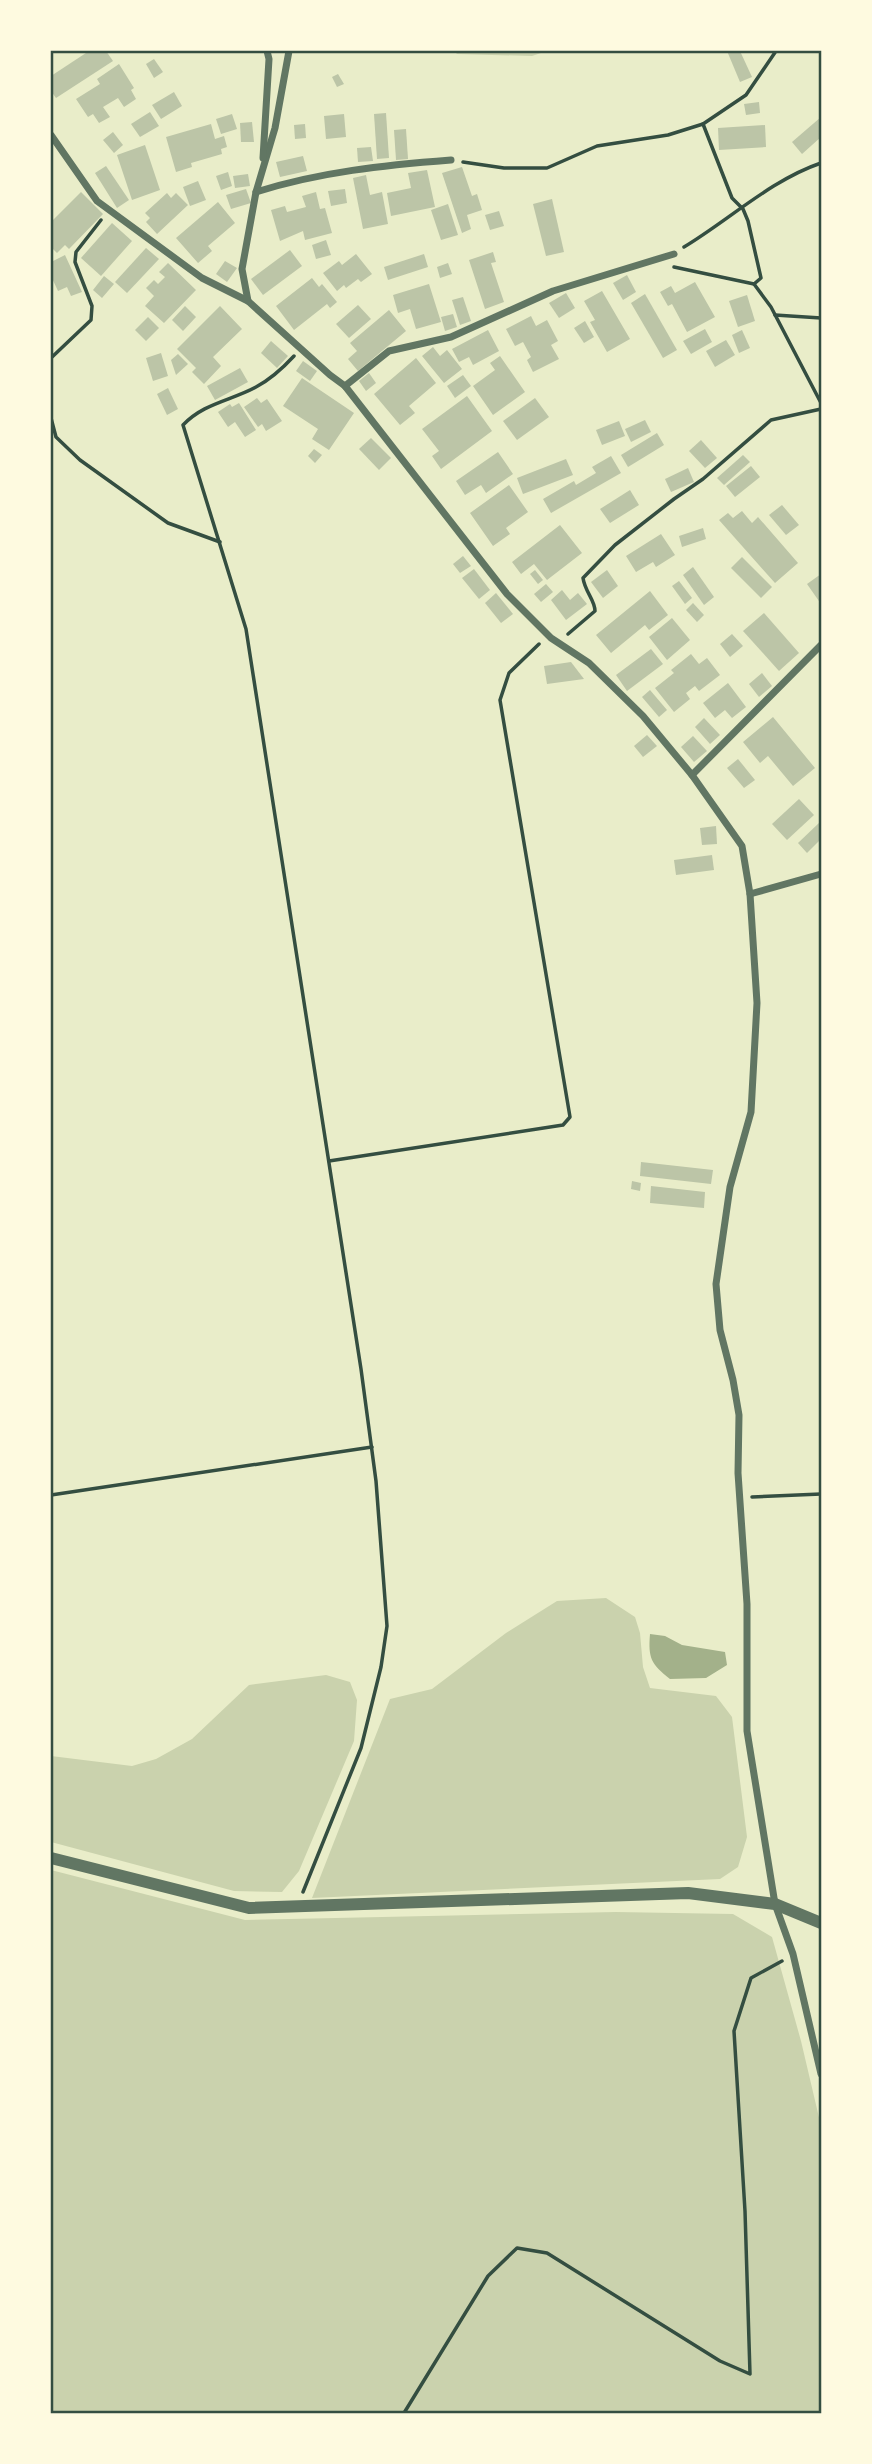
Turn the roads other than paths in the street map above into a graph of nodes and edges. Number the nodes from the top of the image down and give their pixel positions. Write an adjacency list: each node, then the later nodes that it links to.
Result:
1 (267, 51): 5 (street)
2 (289, 51): 5 (street)
3 (51, 135): 8 (street)
4 (451, 160): 6 (street)
5 (262, 172): 6 (street)
6 (256, 192): 8 (street)
7 (674, 254): 9 (street)
8 (248, 301): 9 (street)
9 (345, 386): 11 (street)
10 (821, 645): 11 (street)
11 (692, 775): 13 (street)
12 (821, 874): 13 (street)
13 (750, 894): 15 (street)
14 (51, 1858): 15 (street)
15 (775, 1904): 16 (street); 17 (street)
16 (821, 1923)
17 (821, 2074)

